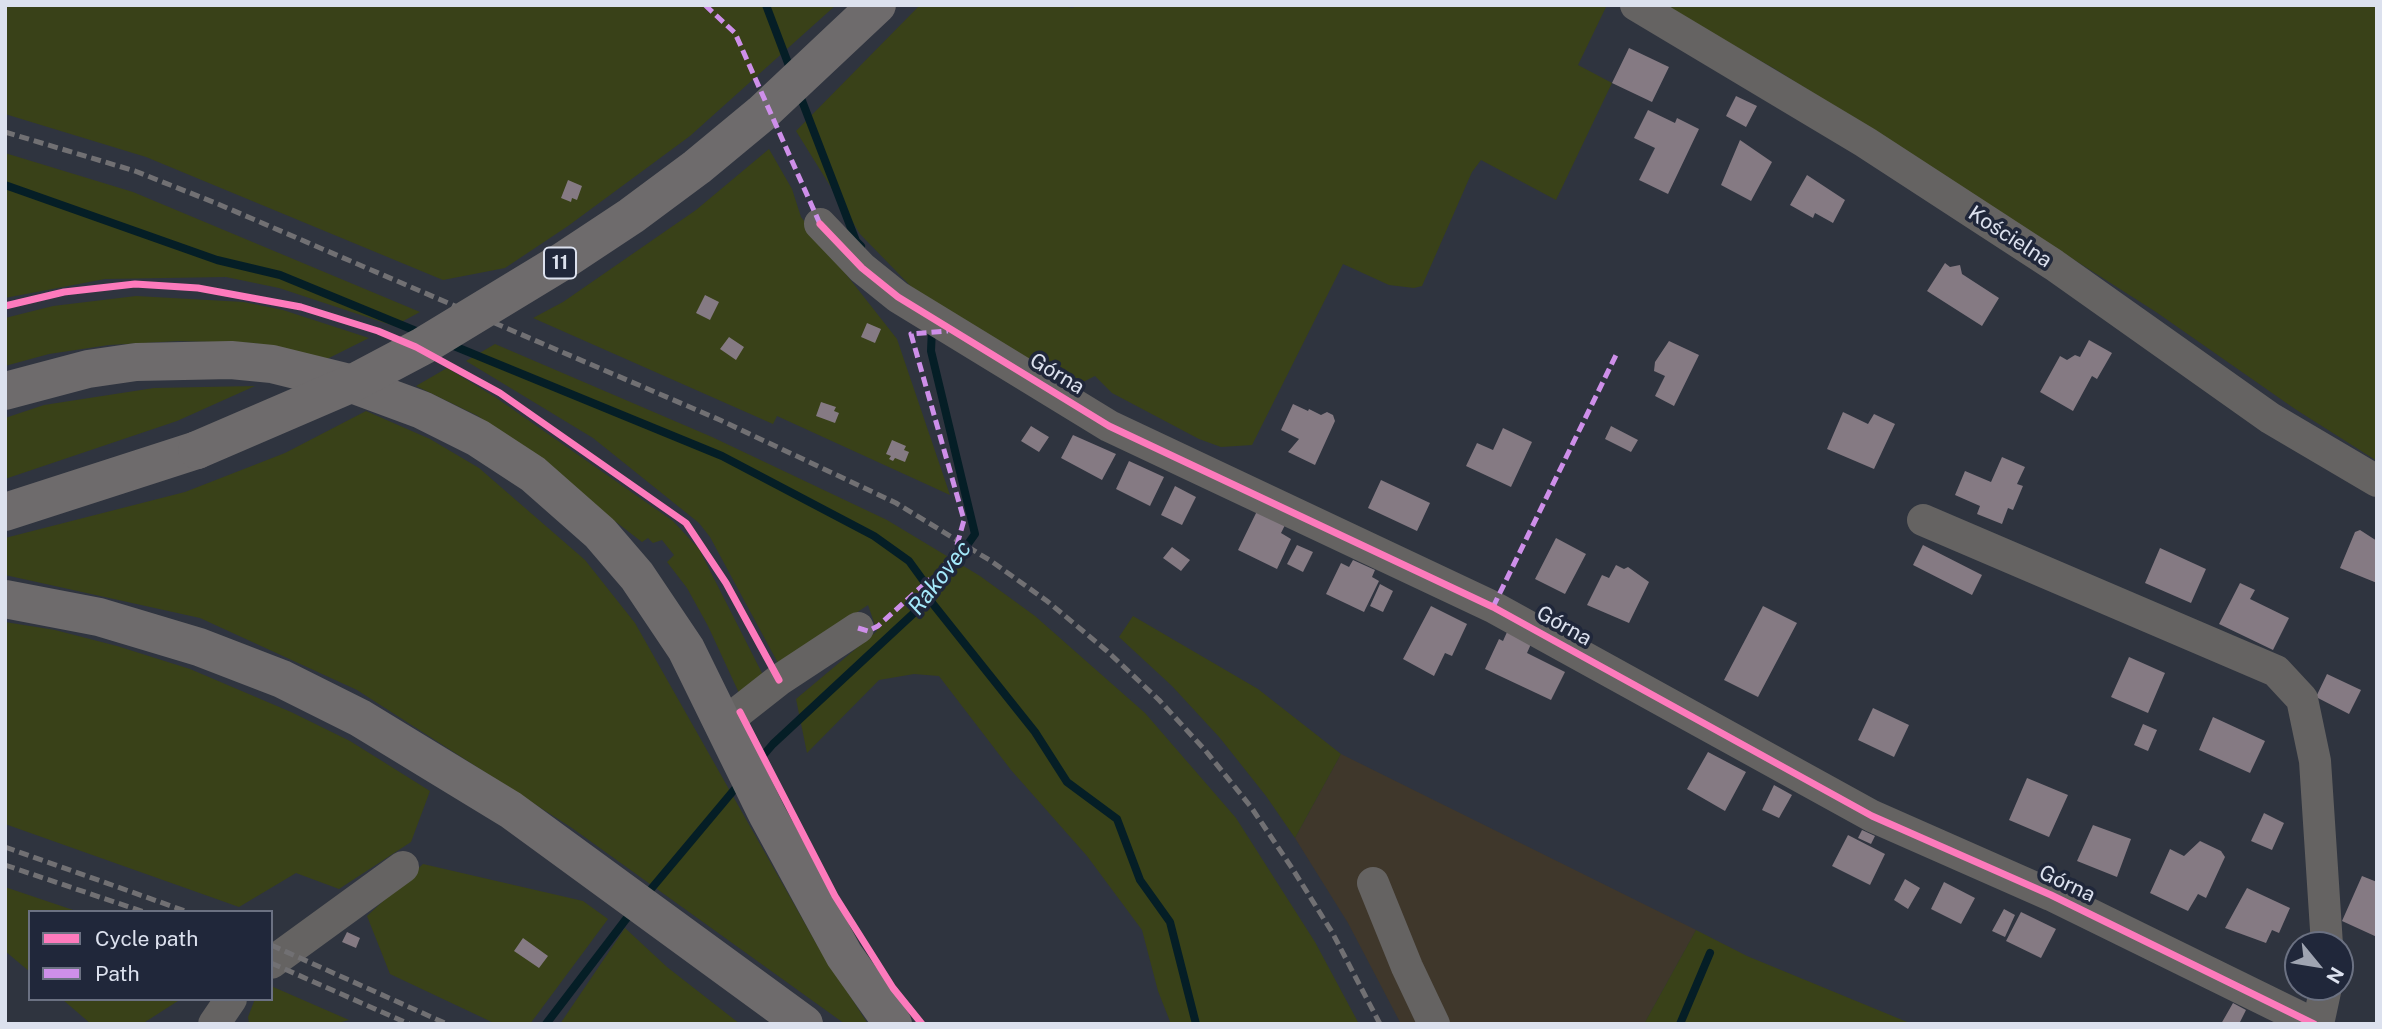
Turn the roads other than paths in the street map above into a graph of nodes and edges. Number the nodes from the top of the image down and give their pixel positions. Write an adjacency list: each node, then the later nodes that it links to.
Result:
1 (877, 5): 6 (main road, 11, bridge)
2 (1636, 5): 5 (street, Kościelna)
3 (820, 224): 21 (street, Górna)
4 (5, 391): 10 (main road)
5 (2377, 481)
6 (5, 512)
7 (1923, 520): 13 (street)
8 (5, 598): 18 (main road)
9 (858, 628): 10 (street)
10 (730, 736): 19 (main road)
11 (403, 867): 14 (street)
12 (1373, 883): 20 (street)
13 (2326, 931)
14 (273, 962)
15 (230, 1001): 17 (street)
16 (2322, 1001): 21 (street, Górna)
17 (214, 1024)
18 (804, 1024)
19 (893, 1024)
20 (1434, 1024)
21 (2316, 1024)

